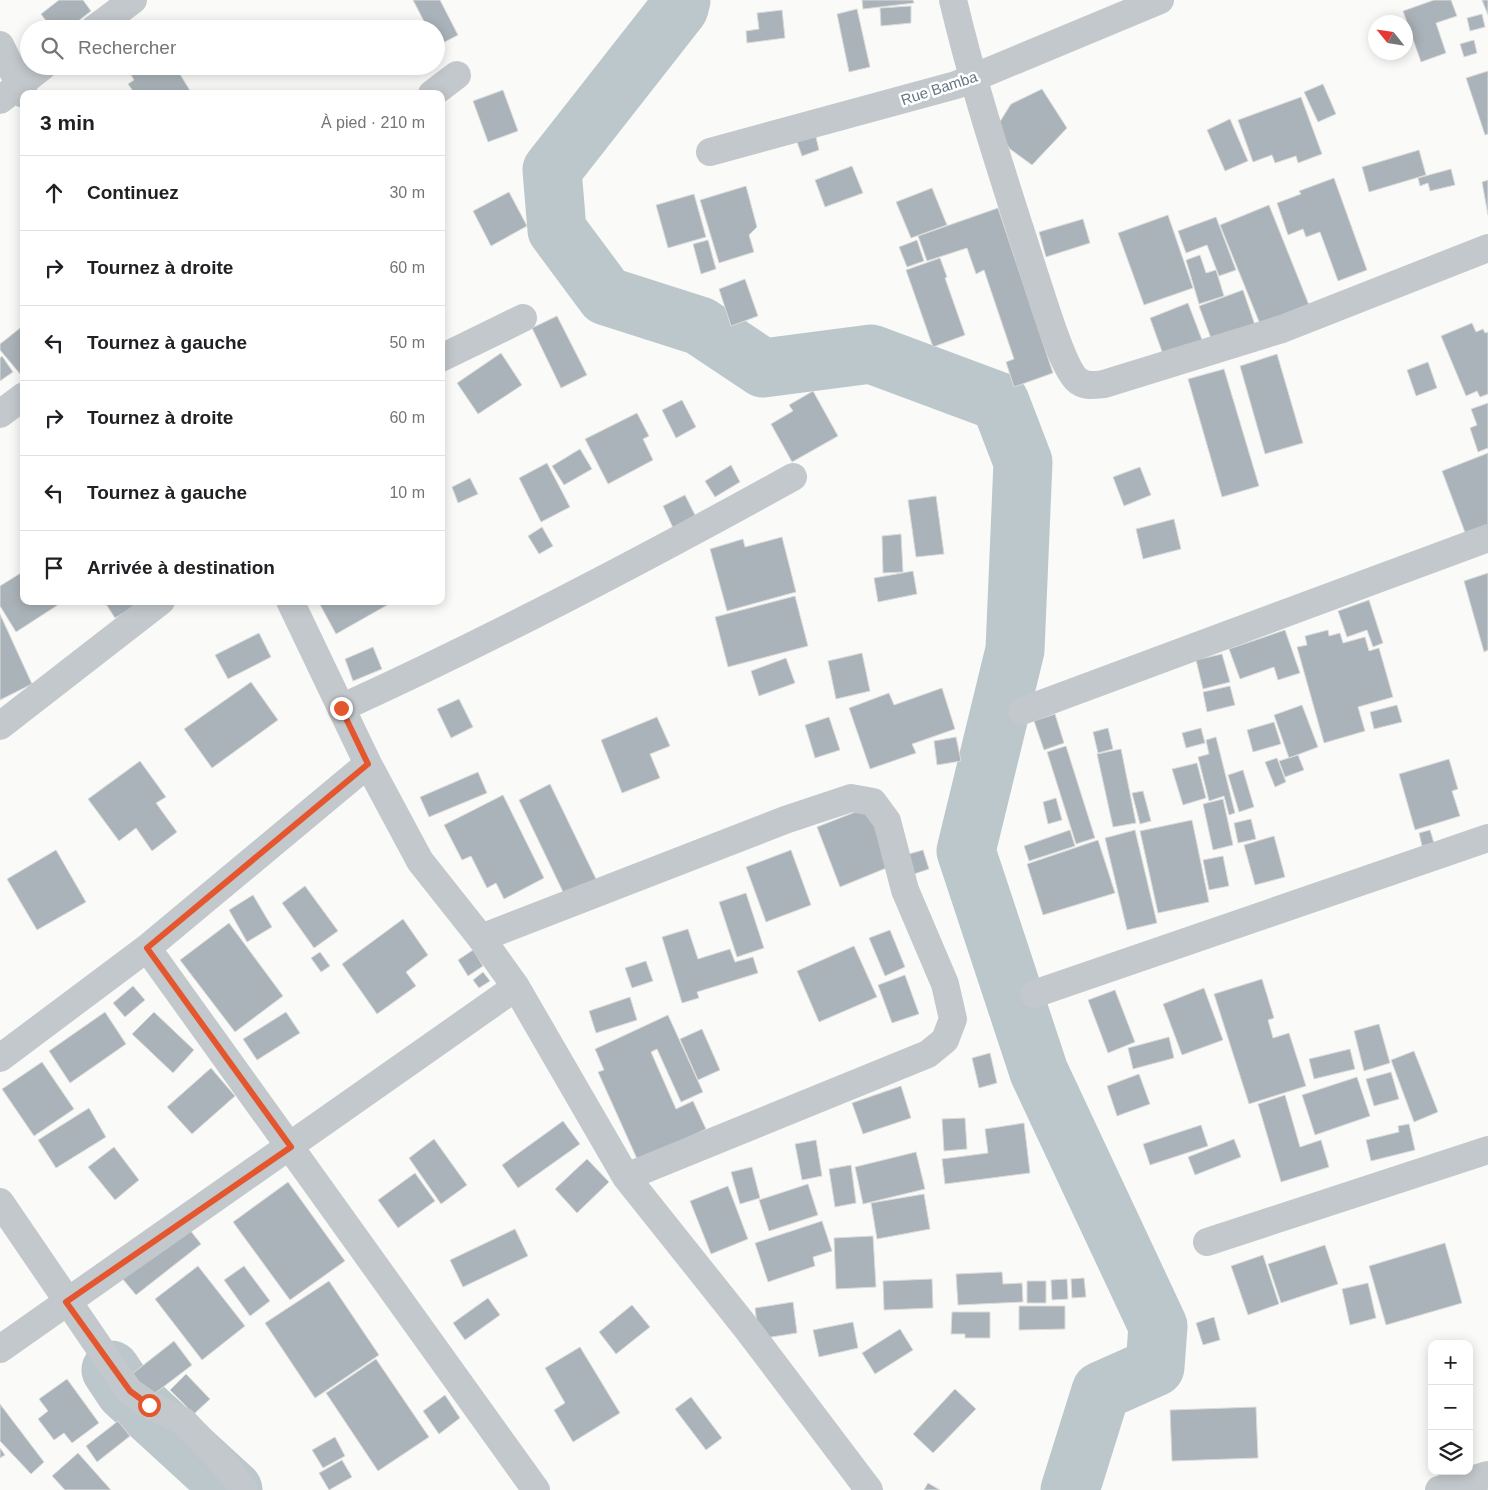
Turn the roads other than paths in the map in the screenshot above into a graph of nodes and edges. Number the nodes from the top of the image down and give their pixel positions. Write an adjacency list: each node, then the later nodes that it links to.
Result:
1 (133, 0): 4 (street)
2 (952, 0): 8 (street)
3 (1160, 0): 8 (street, Rue Bamba)
4 (106, 20)
5 (0, 44): 10 (street)
6 (33, 75): 10 (street)
7 (457, 75): 9 (street)
8 (972, 78): 11 (street, Rue Bamba); 12 (street)
9 (437, 90)
10 (14, 93)
11 (710, 152)
12 (1488, 248)
13 (523, 318): 14 (street)
14 (445, 356)
15 (20, 399): 16 (street)
16 (0, 414)
17 (793, 477): 21 (street)
18 (1488, 538): 22 (street)
19 (156, 605): 23 (street)
20 (292, 605): 21 (street)
21 (341, 708): 24 (street)
22 (1022, 711)
23 (0, 726)
24 (368, 764): 26 (street); 27 (street)
25 (1488, 838): 29 (street)
26 (481, 938): 28 (street); 33 (street)
27 (147, 948): 30 (street); 31 (street)
28 (516, 987): 31 (street); 33 (street)
29 (1034, 994)
30 (0, 1058)
31 (291, 1147): 36 (street); 40 (street)
32 (1488, 1150): 35 (street)
33 (626, 1177): 41 (street)
34 (0, 1202): 36 (street)
35 (1207, 1242)
36 (66, 1302): 37 (street); 39 (street)
37 (0, 1349)
38 (1488, 1475): 42 (street)
39 (244, 1490)
40 (536, 1490)
41 (869, 1490)
42 (1439, 1490)

